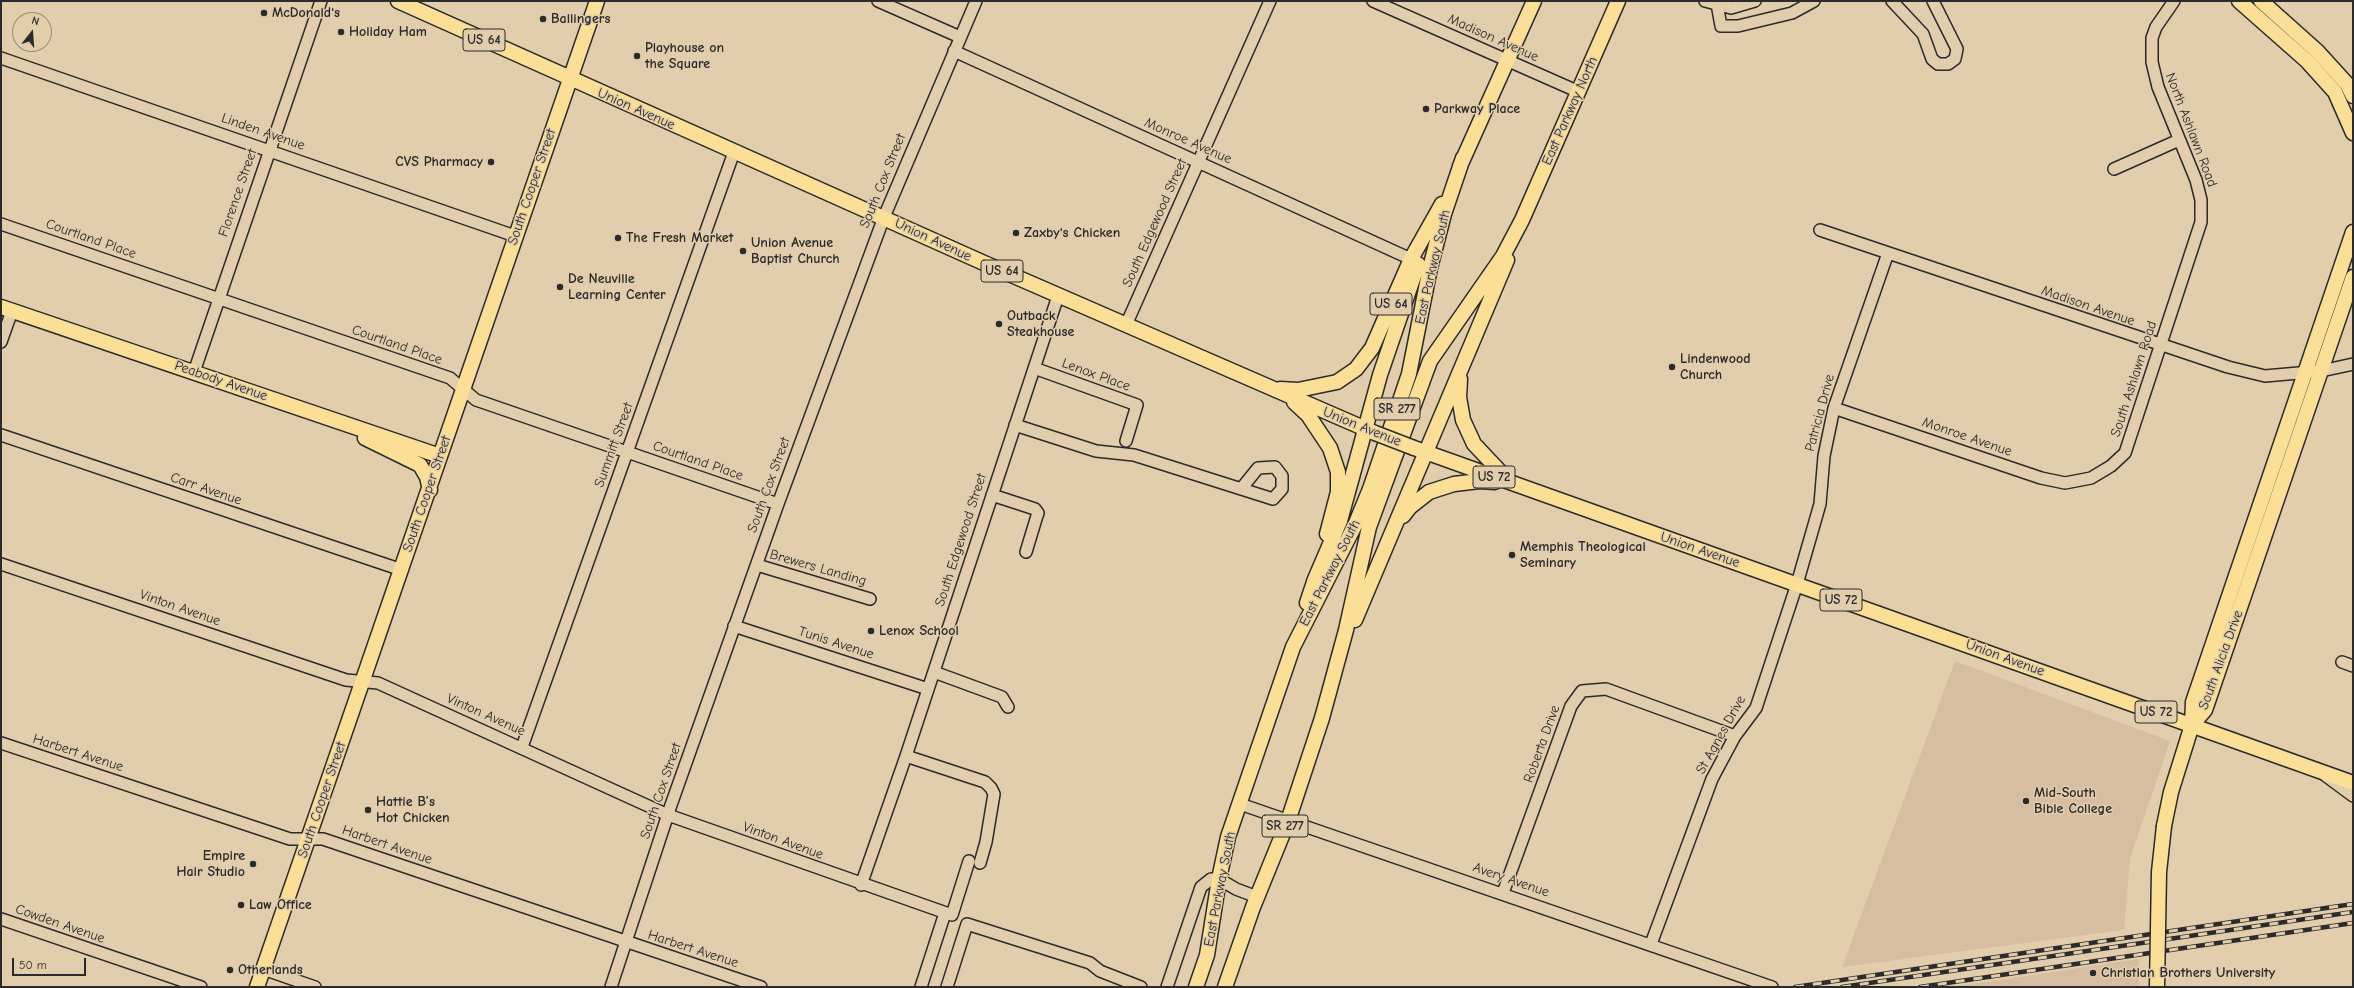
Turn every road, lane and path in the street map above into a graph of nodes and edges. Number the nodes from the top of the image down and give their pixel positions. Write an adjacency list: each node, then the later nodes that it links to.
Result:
1 (321, 1): 28 (street, Florence Street)
2 (398, 1): 23 (main road, Union Avenue / US 64)
3 (597, 1): 23 (main road, South Cooper Street)
4 (878, 1): 19 (street)
5 (976, 1): 19 (street, South Cox Street)
6 (1270, 1): 31 (street, South Edgewood Street)
7 (1373, 1): 22 (street, Madison Avenue)
8 (1534, 1): 22 (main road, US 64)
9 (1618, 1): 24 (main road, East Parkway North)
10 (1705, 1): 18 (street)
11 (1755, 1): 18 (street)
12 (1814, 1): 18 (street)
13 (1892, 1): 14 (street)
14 (1934, 1)
15 (2174, 1): 27 (street, North Ashlawn Road)
16 (2239, 1): 26 (main road)
17 (2261, 1): 25 (main road)
18 (1717, 4)
19 (960, 37): 20 (street, South Cox Street)
20 (954, 51): 31 (street, Monroe Avenue); 34 (street, South Cox Street)
21 (1, 58): 28 (street, Linden Avenue)
22 (1507, 60): 24 (street, Madison Avenue); 30 (main road, US 64)
23 (569, 79): 29 (main road, Union Avenue / US 64); 39 (main road, South Cooper Street)
24 (1579, 92): 35 (main road, East Parkway North)
25 (2353, 96)
26 (2353, 134)
27 (2179, 140): 32 (street); 44 (street, North Ashlawn Road)
28 (269, 150): 39 (street, Linden Avenue); 45 (street, Florence Street)
29 (734, 152): 34 (main road, Union Avenue / US 64); 66 (street, Summitt Street)
30 (1463, 158): 33 (main road, US 64); 83 (main road, East Parkway South / SR 277)
31 (1199, 163): 41 (street, Monroe Avenue); 47 (street, South Edgewood Street)
32 (2114, 169)
33 (1441, 206): 41 (main road, US 64); 62 (main road)
34 (884, 217): 43 (main road, Union Avenue / US 64); 73 (street, South Cox Street)
35 (1522, 220): 52 (main road); 84 (main road, East Parkway South)
36 (1, 224): 45 (street, Courtland Place)
37 (1820, 230): 40 (street, Madison Avenue)
38 (2353, 232): 55 (main road, South Alicia Drive)
39 (515, 236): 57 (main road, South Cooper Street)
40 (1888, 253): 49 (street, Madison Avenue); 59 (street, Patricia Drive)
41 (1411, 259): 56 (main road, US 64)
42 (2353, 277): 54 (main road, South Alicia Drive)
43 (1058, 296): 47 (main road, Union Avenue / US 64); 51 (street, South Edgewood Street)
44 (2177, 297): 49 (street, South Ashlawn Road)
45 (218, 299): 53 (street, Florence Street); 57 (street, Courtland Place)
46 (7, 309): 48 (street); 53 (main road, Peabody Avenue)
47 (1126, 325): 56 (main road, Union Avenue / US 64)
48 (1, 342)
49 (2160, 346): 55 (street, Madison Avenue); 68 (street, South Ashlawn Road)
50 (2353, 364): 54 (street, Madison Avenue)
51 (1034, 368): 60 (street, South Edgewood Street); 64 (street, Lenox Place)
52 (1460, 371): 65 (main road); 69 (main road)
53 (194, 372): 61 (main road, Peabody Avenue)
54 (2321, 372): 55 (street, Madison Avenue); 89 (main road, South Alicia Drive)
55 (2306, 373): 89 (main road, South Alicia Drive)
56 (1271, 388): 58 (main road, Union Avenue / US 64)
57 (463, 389): 66 (street, Courtland Place); 67 (main road, South Cooper Street)
58 (1286, 395): 62 (main road, Union Avenue / US 64); 79 (main road)
59 (1834, 408): 68 (street, Monroe Avenue); 80 (street, Patricia Drive)
60 (1015, 425): 70 (street); 72 (street, South Edgewood Street)
61 (352, 426): 67 (main road, Peabody Avenue); 71 (main road)
62 (1370, 431): 65 (main road, Union Avenue / US 64, bridge); 79 (main road)
63 (1, 435): 78 (street, Carr Avenue)
64 (1126, 441)
65 (1420, 450): 69 (main road, Union Avenue / US 72); 74 (main road)
66 (627, 453): 73 (street, Courtland Place); 92 (street, Summitt Street)
67 (440, 456): 71 (main road, South Cooper Street)
68 (2091, 478)
69 (1512, 483): 74 (main road); 80 (main road, Union Avenue / US 72)
70 (1241, 489)
71 (430, 490): 78 (main road, South Cooper Street)
72 (992, 495): 75 (street); 85 (street, South Edgewood Street)
73 (778, 504): 77 (street, South Cox Street)
74 (1396, 525): 84 (main road)
75 (1026, 552)
76 (1, 564): 86 (street, Vinton Avenue)
77 (757, 565): 81 (street, Brewers Landing); 82 (street, South Cox Street)
78 (402, 570): 86 (main road, South Cooper Street)
79 (1315, 579): 83 (main road)
80 (1797, 584): 89 (main road, Union Avenue / US 72); 90 (street, St Agnes Drive)
81 (870, 599)
82 (734, 626): 87 (street, Tunis Avenue); 99 (street, South Cox Street)
83 (1293, 647): 98 (main road, East Parkway South / SR 277)
84 (1337, 662): 100 (main road, East Parkway South / SR 277)
85 (934, 672): 87 (street, South Edgewood Street); 88 (street)
86 (363, 682): 92 (street, Vinton Avenue); 101 (main road, South Cooper Street)
87 (928, 689): 93 (street, South Edgewood Street)
88 (1008, 707)
89 (2192, 726): 94 (main road, Union Avenue / US 72); 125 (main road, bridge)
90 (1735, 736): 106 (street, Roberta Drive); 111 (street, St Agnes Drive)
91 (1, 743): 101 (street, Harbert Avenue)
92 (522, 747): 99 (street, Vinton Avenue)
93 (906, 756): 103 (street); 105 (street, South Edgewood Street)
94 (2320, 772): 95 (street); 96 (main road, Union Avenue / US 72); 97 (street)
95 (2353, 778)
96 (2353, 783)
97 (2353, 796)
98 (1240, 804): 100 (street, Avery Avenue); 104 (main road, East Parkway South / SR 277)
99 (668, 815): 105 (street, Vinton Avenue); 110 (street, South Cox Street)
100 (1288, 821): 106 (street, Avery Avenue); 107 (main road, East Parkway South / SR 277)
101 (308, 840): 110 (street, Harbert Avenue); 112 (main road, South Cooper Street)
102 (968, 861): 108 (street)
103 (980, 863)
104 (1219, 879): 107 (street); 121 (street); 122 (main road, East Parkway South / SR 277)
105 (861, 885): 108 (street, Vinton Avenue)
106 (1503, 893): 111 (street, Avery Avenue)
107 (1257, 897): 123 (main road, East Parkway South / SR 277)
108 (949, 914): 118 (street)
109 (1, 920): 113 (street, Cowden Avenue)
110 (627, 943): 116 (street, South Cox Street); 117 (street, Harbert Avenue)
111 (1651, 944): 124 (street, Avery Avenue)
112 (263, 969): 114 (main road, South Cooper Street); 115 (street)
113 (201, 987)
114 (257, 987)
115 (316, 987)
116 (611, 987)
117 (761, 987)
118 (921, 987)
119 (948, 987): 120 (street)
120 (1141, 987)
121 (1167, 987)
122 (1196, 987)
123 (1224, 987)
124 (1772, 987)
125 (2157, 987)

